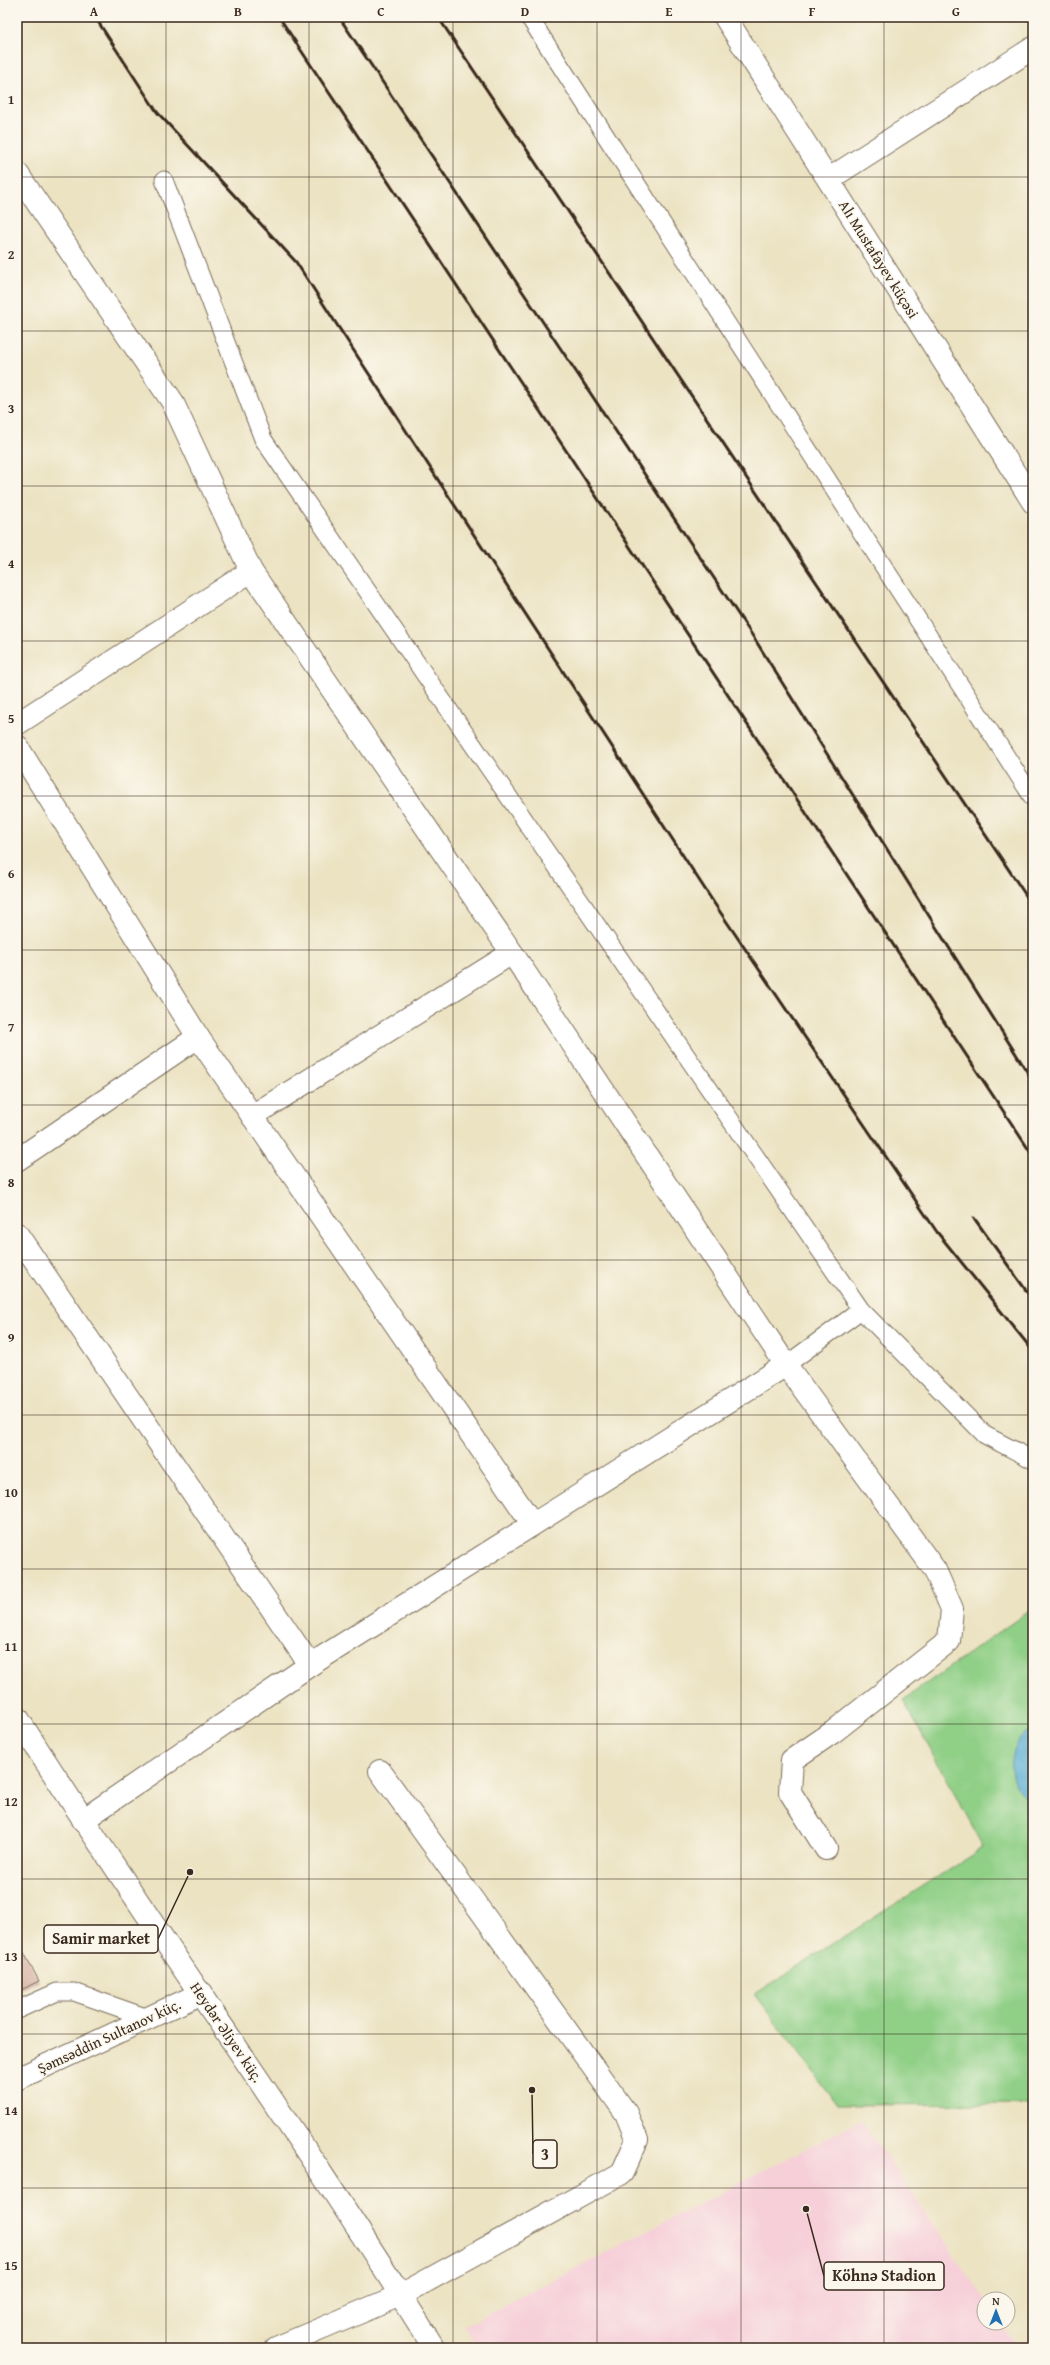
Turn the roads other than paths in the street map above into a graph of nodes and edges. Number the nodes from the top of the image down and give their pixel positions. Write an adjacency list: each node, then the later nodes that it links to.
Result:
1 (529, 17): 11 (lane)
2 (726, 17): 5 (street, Alı Mustafayev küçəsi)
3 (1033, 48): 5 (street)
4 (17, 173): 8 (street)
5 (828, 179): 7 (street, Alı Mustafayev küçəsi)
6 (164, 180): 17 (lane)
7 (1033, 502)
8 (252, 571): 9 (street); 12 (street)
9 (17, 724)
10 (17, 746): 13 (street)
11 (1033, 798)
12 (512, 953): 14 (street); 18 (street)
13 (198, 1037): 14 (street); 15 (street)
14 (252, 1116): 20 (street)
15 (17, 1160)
16 (17, 1234): 21 (street)
17 (861, 1310): 18 (lane); 19 (lane)
18 (786, 1365): 20 (street); 25 (street)
19 (1033, 1460)
20 (532, 1523): 21 (street)
21 (310, 1665): 24 (street)
22 (17, 1717): 24 (street, Heydər Əliyev küç.)
23 (380, 1771): 30 (street)
24 (82, 1820): 26 (street, Heydər Əliyev küç.)
25 (826, 1849)
26 (202, 1993): 28 (street, Şəmsəddin Sultanov küç.); 30 (street, Heydər Əliyev küç.)
27 (17, 2010): 28 (lane)
28 (148, 2018): 29 (street, Şəmsəddin Sultanov küç.)
29 (17, 2079)
30 (402, 2295): 31 (street); 32 (street, Heydər Əliyev küç.)
31 (276, 2348)
32 (434, 2348)

